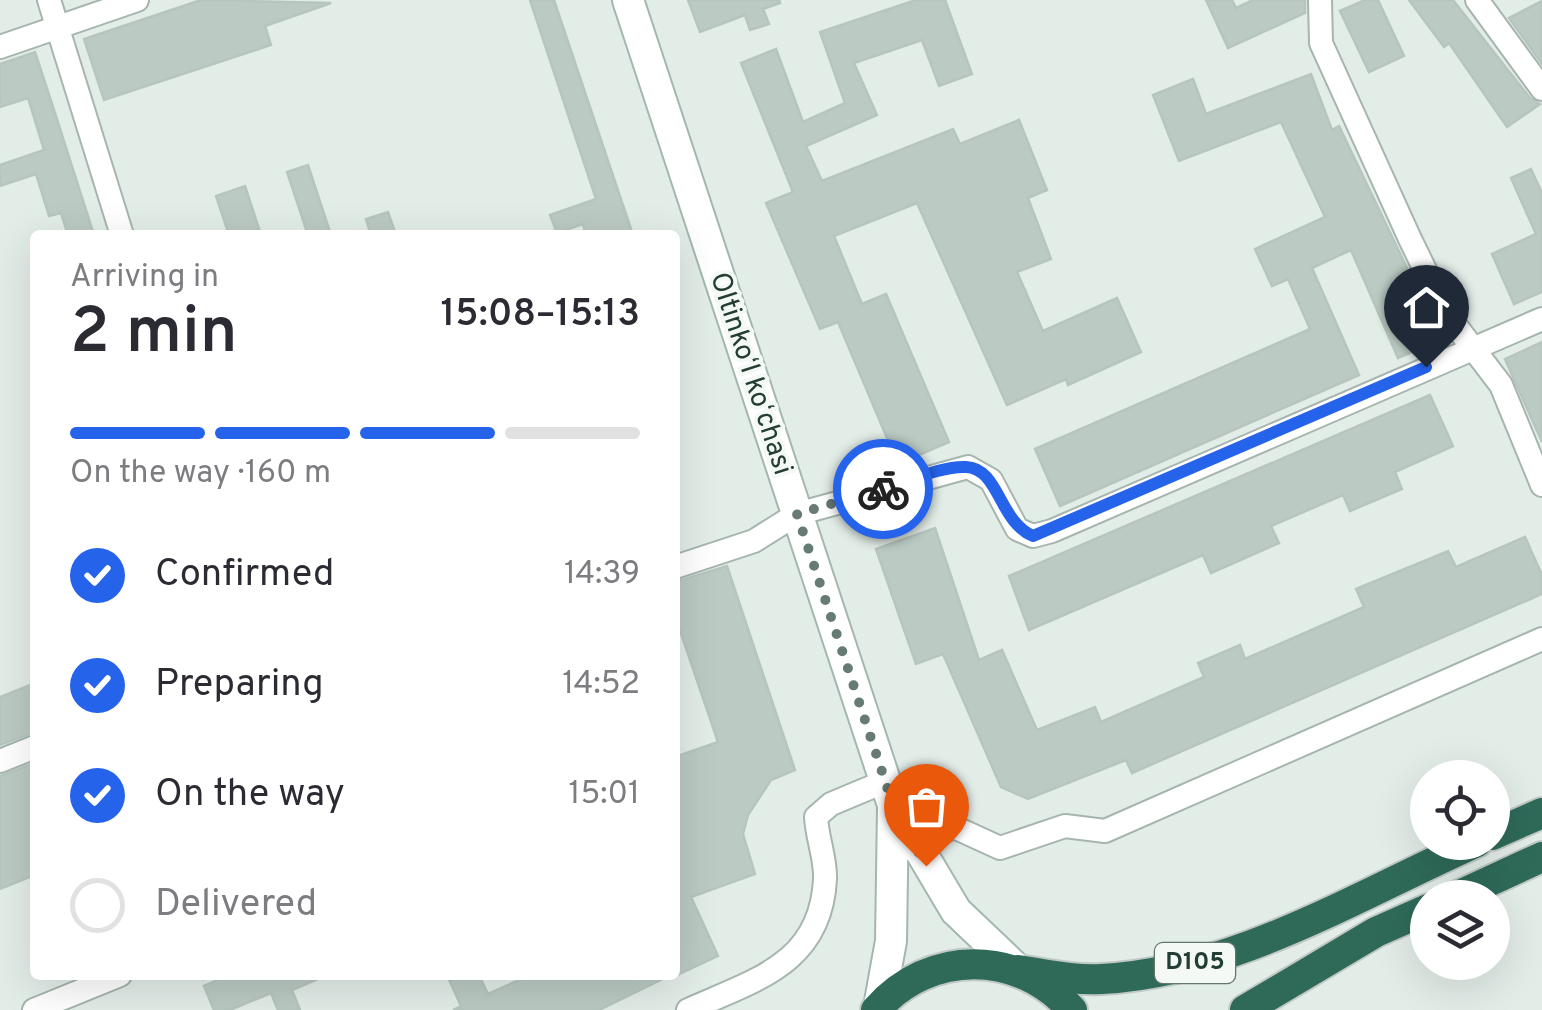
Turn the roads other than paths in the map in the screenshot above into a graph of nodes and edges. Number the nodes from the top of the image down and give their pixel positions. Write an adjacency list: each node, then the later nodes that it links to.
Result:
1 (49, 0): 6 (street)
2 (137, 0): 6 (street)
3 (628, 0): 13 (main road, Oltinkoʻl koʻchasi)
4 (1320, 0): 11 (street)
5 (1477, 0): 8 (street)
6 (58, 28): 7 (street); 9 (street)
7 (0, 47)
8 (1542, 89)
9 (120, 230)
10 (1542, 319): 11 (street)
11 (1474, 350): 12 (street); 13 (street)
12 (1542, 485)
13 (797, 514): 14 (street); 18 (main road, Oltinkoʻl koʻchasi)
14 (680, 566)
15 (1542, 639): 21 (street)
16 (30, 748): 17 (street)
17 (0, 760)
18 (889, 793): 21 (main road, Oltinkoʻl koʻchasi); 30 (street)
19 (1542, 813): 20 (highway)
20 (1510, 828)
21 (904, 850): 26 (main road, Oltinkoʻl koʻchasi); 28 (main road, Oltinkoʻl koʻchasi)
22 (1542, 858): 24 (highway)
23 (1436, 860): 26 (highway, D105)
24 (1493, 880)
25 (1410, 917): 32 (highway, D105)
26 (1018, 970): 28 (highway, D105); 31 (highway, D105)
27 (108, 980): 29 (street)
28 (878, 1008)
29 (34, 1010)
30 (688, 1010)
31 (1072, 1010)
32 (1245, 1010)

